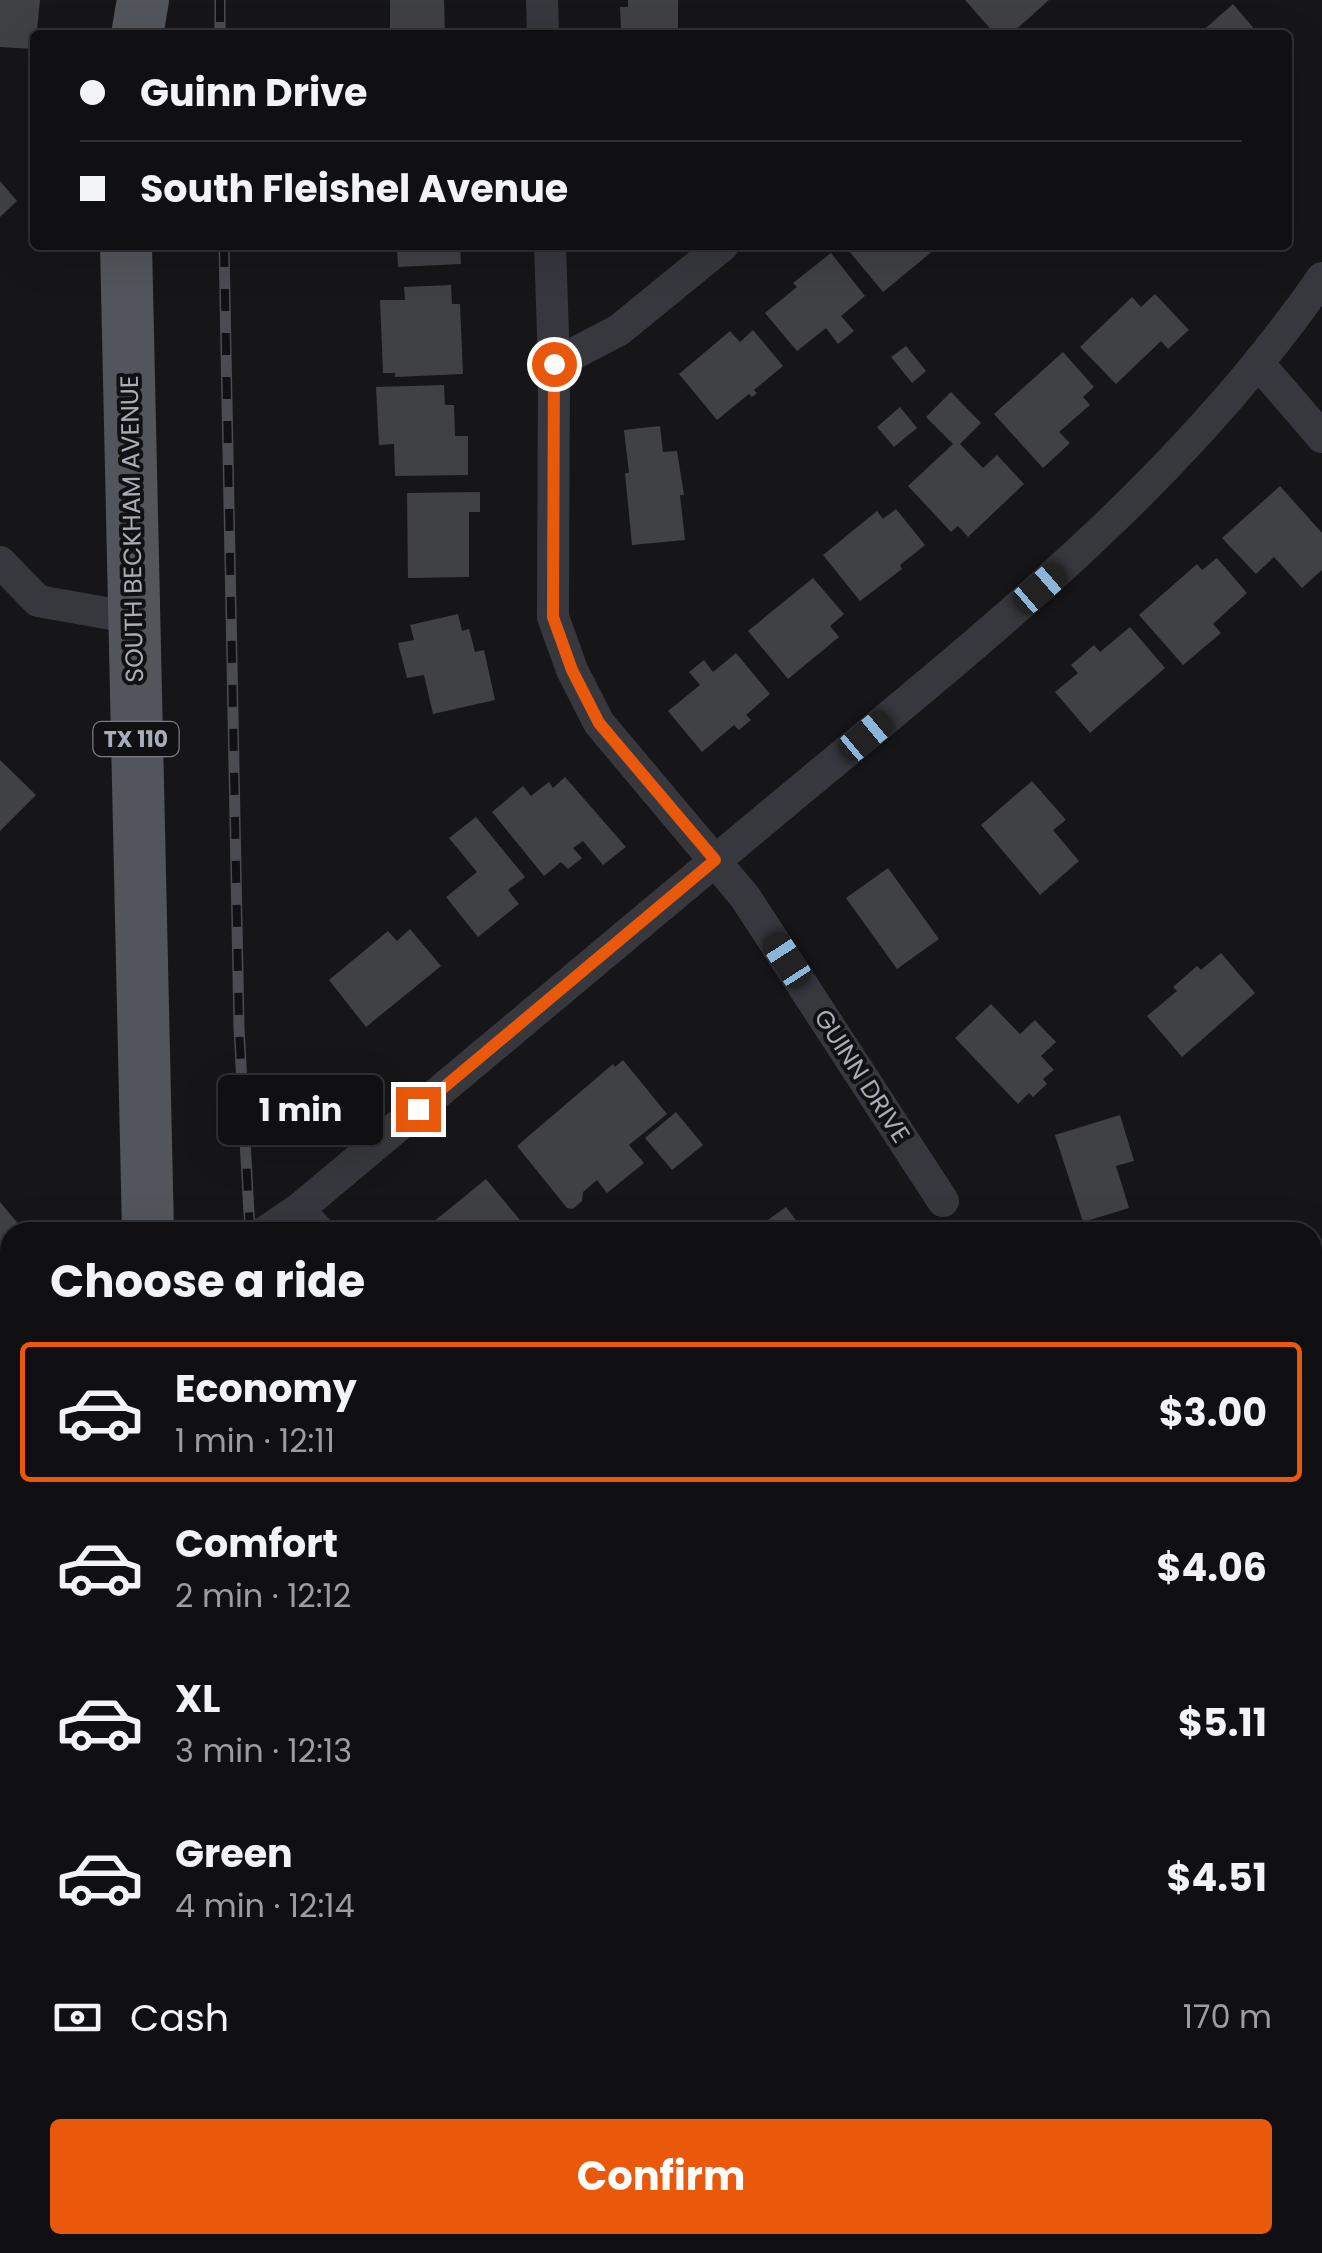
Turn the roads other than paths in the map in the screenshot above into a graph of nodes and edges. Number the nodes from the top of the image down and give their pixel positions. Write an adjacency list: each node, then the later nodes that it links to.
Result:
1 (143, 0): 3 (main road)
2 (542, 0): 4 (street)
3 (138, 30)
4 (543, 30)
5 (126, 250): 13 (main road, SOUTH BECKHAM AVENUE / TX 110)
6 (550, 250): 9 (street, GUINN DRIVE)
7 (718, 250): 9 (street)
8 (1322, 278): 10 (street)
9 (554, 364): 14 (street, GUINN DRIVE)
10 (1258, 364): 11 (street); 14 (street)
11 (1322, 437)
12 (0, 562): 13 (street)
13 (134, 618): 17 (main road, SOUTH BECKHAM AVENUE / TX 110)
14 (715, 860): 15 (street, GUINN DRIVE); 16 (street)
15 (943, 1201)
16 (309, 1221)
17 (148, 1222)

